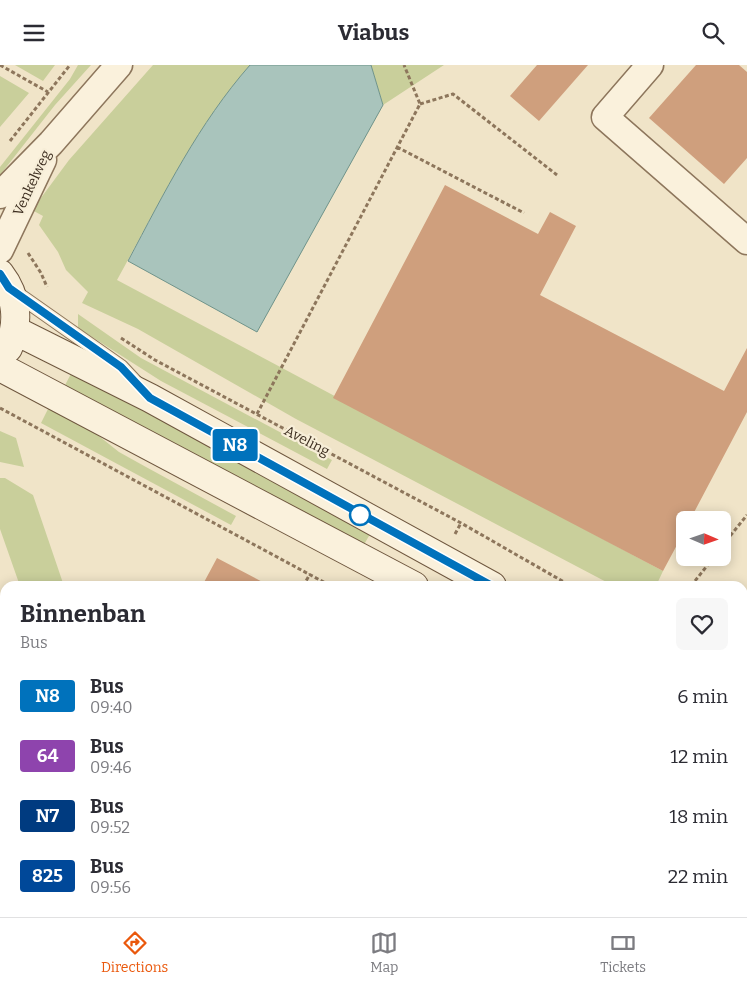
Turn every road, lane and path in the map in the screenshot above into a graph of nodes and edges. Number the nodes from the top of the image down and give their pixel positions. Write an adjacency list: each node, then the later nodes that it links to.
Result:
1 (0, 65): 6 (path)
2 (70, 65): 6 (path)
3 (118, 65): 8 (street, Venkelweg)
4 (404, 65): 7 (path)
5 (650, 65): 14 (street)
6 (48, 92): 9 (path)
7 (420, 105): 10 (path); 11 (path)
8 (51, 143): 12 (street, Venkelweg); 15 (street, Venkelweg)
9 (6, 146)
10 (397, 147): 13 (path); 23 (path)
11 (557, 175)
12 (0, 195)
13 (524, 213)
14 (747, 241)
15 (0, 250)
16 (4, 281): 17 (main road); 21 (lane)
17 (14, 330): 19 (main road); 21 (main road)
18 (115, 333): 23 (path, Aveling)
19 (0, 361)
20 (0, 367): 30 (main road)
21 (150, 398): 31 (main road)
22 (0, 408): 27 (path)
23 (257, 414): 32 (path, Aveling)
24 (747, 515): 25 (path)
25 (731, 535)
26 (707, 566): 33 (path)
27 (310, 574): 28 (path); 29 (path)
28 (306, 581)
29 (322, 581)
30 (405, 581)
31 (483, 581)
32 (562, 581)
33 (695, 581)

